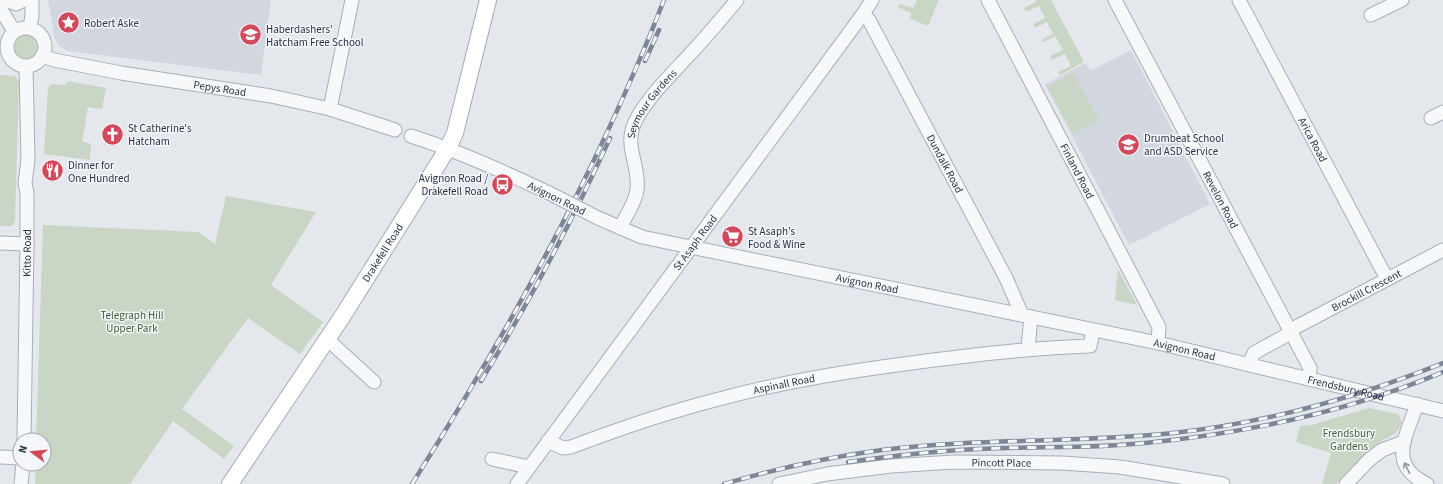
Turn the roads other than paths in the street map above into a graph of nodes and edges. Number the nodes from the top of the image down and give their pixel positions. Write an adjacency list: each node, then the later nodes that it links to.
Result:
1 (5, 0): 2 (street)
2 (24, 0)
3 (32, 0): 15 (street)
4 (352, 0): 20 (street)
5 (488, 0): 23 (main road, Drakefell Road)
6 (737, 0): 24 (street, Seymour Gardens)
7 (872, 0): 13 (street, St Asaph Road)
8 (988, 0): 34 (street, Finland Road)
9 (1115, 0): 32 (street, Revelon Road)
10 (1239, 0): 29 (street, Arica Road)
11 (1402, 0): 14 (street)
12 (0, 8): 16 (street)
13 (863, 14): 27 (street, St Asaph Road); 30 (street, Dundalk Road)
14 (1371, 15)
15 (30, 28): 16 (street); 18 (street)
16 (14, 31): 17 (street)
17 (4, 55): 19 (street)
18 (42, 56): 19 (street); 20 (street, Pepys Road)
19 (26, 66): 26 (street, Kitto Road)
20 (330, 109): 21 (street, Pepys Road)
21 (395, 130)
22 (411, 136): 23 (street)
23 (448, 148): 24 (street, Avignon Road, bridge); 33 (main road, Drakefell Road)
24 (620, 228): 27 (street, Avignon Road)
25 (0, 243): 26 (street)
26 (27, 244): 41 (street, Kitto Road)
27 (693, 247): 30 (street, Avignon Road); 42 (street, St Asaph Road)
28 (1443, 250): 29 (street, Brockill Crescent)
29 (1387, 279): 32 (street, Brockill Crescent)
30 (1027, 316): 31 (street, Avignon Road); 35 (street)
31 (1093, 331): 34 (street, Avignon Road); 35 (street, Aspinall Road)
32 (1291, 331): 36 (street); 37 (street, Revelon Road)
33 (327, 339): 38 (street); 50 (main road, Drakefell Road)
34 (1158, 343): 36 (street, Avignon Road)
35 (1028, 348): 42 (street, Aspinall Road)
36 (1248, 364): 37 (street, Frendsbury Road)
37 (1309, 379): 39 (street, Frendsbury Road)
38 (374, 382)
39 (1417, 404): 40 (street, Frendsbury Road); 43 (street)
40 (1443, 411)
41 (24, 432)
42 (548, 441): 47 (street, St Asaph Road)
43 (1403, 442): 54 (street); 55 (street, one-way to 43)
44 (0, 457): 45 (street)
45 (12, 458)
46 (492, 459): 47 (street)
47 (529, 467): 51 (street, St Asaph Road)
48 (22, 472): 49 (street)
49 (21, 484)
50 (230, 484)
51 (517, 484)
52 (779, 484): 53 (street, Pincott Place)
53 (1223, 484)
54 (1346, 484)
55 (1427, 484)

